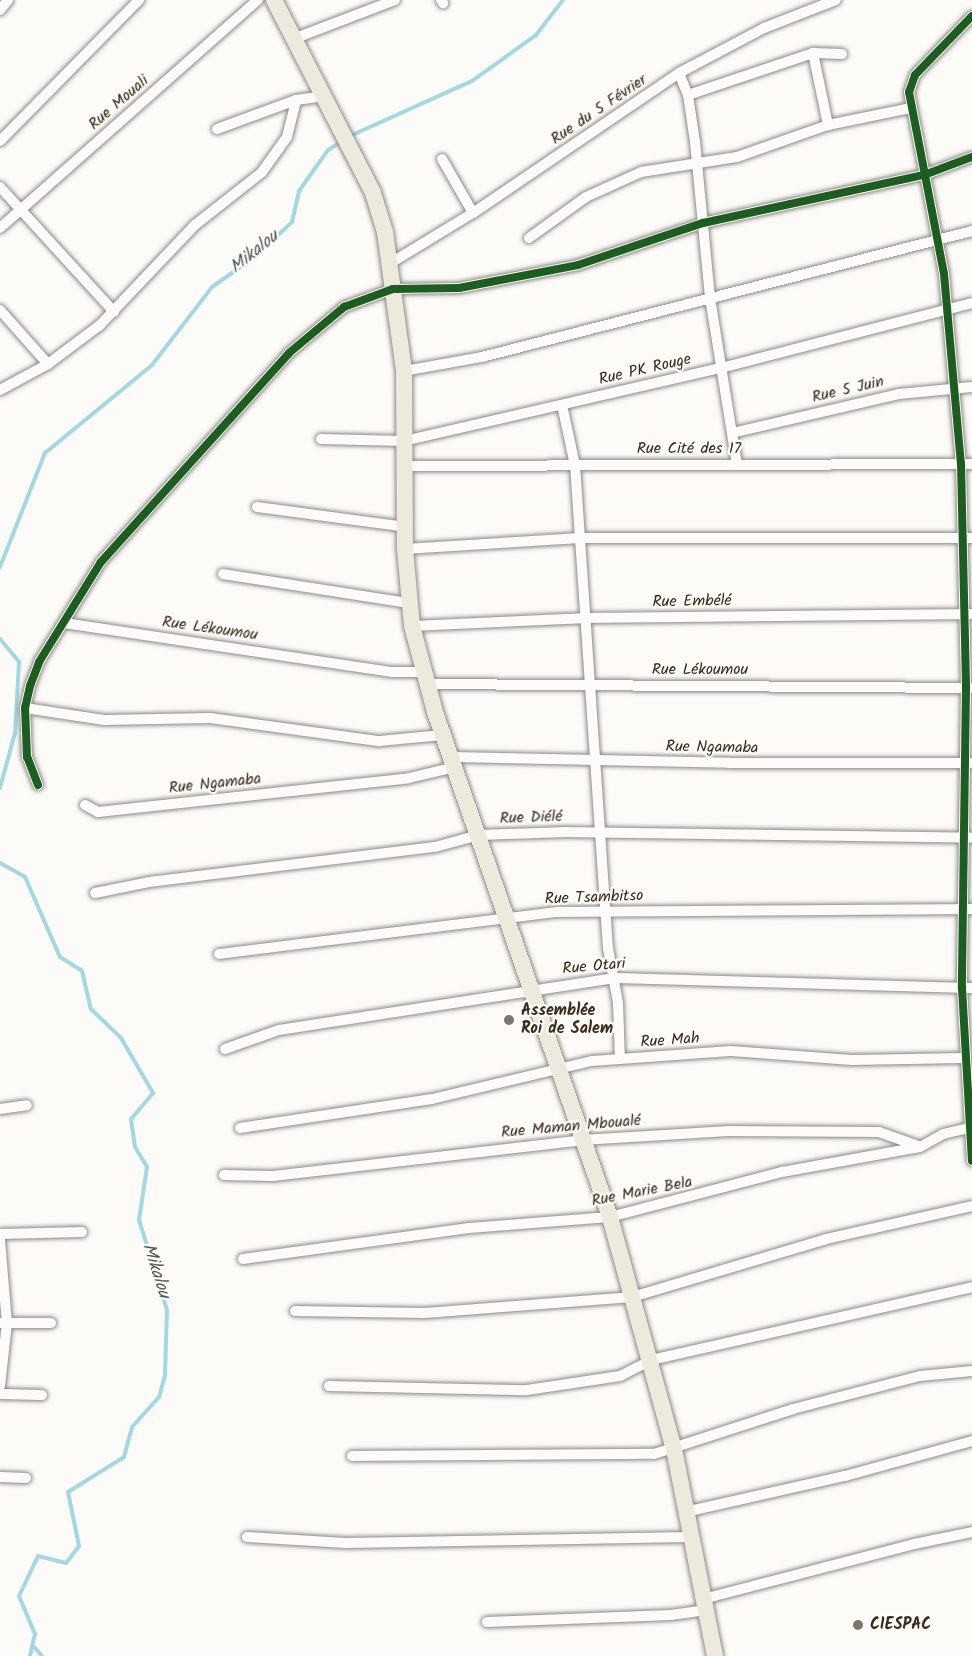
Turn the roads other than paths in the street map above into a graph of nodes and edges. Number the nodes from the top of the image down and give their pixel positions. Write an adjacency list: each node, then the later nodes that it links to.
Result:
1 (8, 0): 7 (street)
2 (139, 0): 19 (street)
3 (258, 0): 25 (street, Rue Mouali)
4 (274, 0): 9 (highway)
5 (395, 0): 9 (street)
6 (836, 0): 12 (street, Rue du 5 Février)
7 (0, 10)
8 (972, 16): 16 (street)
9 (293, 39): 14 (highway)
10 (813, 53): 11 (street); 13 (street); 17 (street)
11 (842, 54)
12 (679, 73): 13 (street); 26 (street, Rue du 5 Février)
13 (688, 95): 22 (street)
14 (325, 96): 15 (street); 32 (highway)
15 (296, 100): 18 (street); 38 (street)
16 (911, 108): 17 (street); 23 (street)
17 (828, 125): 22 (street)
18 (217, 129)
19 (0, 141)
20 (972, 157): 23 (street)
21 (442, 159): 26 (street)
22 (698, 163): 27 (street); 30 (street)
23 (924, 175): 27 (street); 31 (street)
24 (0, 187): 25 (street)
25 (20, 209): 28 (street, Rue Mouali); 38 (street)
26 (473, 213): 32 (street, Rue du 5 Février)
27 (703, 223): 33 (street); 34 (street)
28 (0, 228)
29 (972, 231): 31 (street)
30 (529, 238)
31 (939, 241): 34 (street); 36 (street)
32 (389, 264): 33 (highway)
33 (393, 289): 41 (highway); 62 (street)
34 (710, 298): 40 (street); 41 (street)
35 (972, 303): 36 (street, Rue PK Rouge)
36 (948, 308): 40 (street, Rue PK Rouge); 42 (street)
37 (0, 310): 39 (street)
38 (114, 312): 39 (street)
39 (48, 364): 44 (street)
40 (721, 368): 45 (street, Rue PK Rouge); 46 (street)
41 (404, 371): 48 (highway)
42 (954, 387): 43 (street, Rue 5 Juin); 46 (street, Rue 5 Juin); 49 (street)
43 (972, 387)
44 (0, 390)
45 (562, 405): 48 (street, Rue PK Rouge); 50 (street)
46 (732, 433): 51 (street)
47 (321, 440): 48 (street, Rue PK Rouge)
48 (404, 441): 52 (highway)
49 (967, 464): 51 (street, Rue Cité des 17); 56 (street)
50 (575, 465): 51 (street, Rue Cité des 17); 52 (street, Rue Cité des 17); 55 (street)
51 (737, 465)
52 (405, 466): 54 (highway)
53 (257, 507): 54 (street)
54 (406, 527): 57 (highway)
55 (580, 538): 56 (street); 57 (street); 61 (street)
56 (967, 538): 60 (street)
57 (405, 549): 59 (highway)
58 (223, 573): 59 (street)
59 (409, 603): 63 (highway)
60 (969, 614): 61 (street, Rue Embélé); 66 (street)
61 (586, 618): 63 (street, Rue Embélé); 65 (street)
62 (64, 623): 64 (street, Rue Lékoumou); 67 (street)
63 (412, 626): 64 (highway)
64 (425, 678): 65 (street, Rue Lékoumou); 68 (highway)
65 (590, 684): 66 (street, Rue Lékoumou); 69 (street)
66 (969, 688): 71 (street)
67 (25, 708): 68 (street); 72 (street)
68 (443, 735): 70 (highway)
69 (596, 759): 70 (street, Rue Ngamaba); 71 (street, Rue Ngamaba); 74 (street)
70 (454, 762): 73 (street, Rue Ngamaba); 75 (highway)
71 (969, 763): 76 (street)
72 (38, 785)
73 (85, 806)
74 (602, 832): 75 (street, Rue Diélé); 76 (street, Rue Diélé); 79 (street)
75 (478, 836): 77 (street, Rue Diélé); 80 (highway)
76 (968, 838): 78 (street)
77 (95, 893)
78 (967, 909): 79 (street, Rue Tsambitso); 83 (street)
79 (606, 911): 80 (street, Rue Tsambitso); 82 (street)
80 (506, 918): 81 (street, Rue Tsambitso); 84 (highway)
81 (219, 954)
82 (613, 978): 83 (street, Rue Otari); 84 (street, Rue Otari); 87 (street)
83 (967, 988): 86 (street)
84 (532, 989): 85 (street, Rue Otari); 88 (highway)
85 (225, 1049)
86 (963, 1058): 87 (street, Rue Mah); 91 (street)
87 (620, 1059): 88 (street, Rue Mah)
88 (557, 1068): 92 (street, Rue Mah); 93 (highway)
89 (27, 1105): 90 (street)
90 (0, 1109)
91 (969, 1120): 94 (street, Rue Marie Bela); 95 (street)
92 (240, 1128)
93 (582, 1140): 94 (street, Rue Maman Mboualé); 97 (street, Rue Maman Mboualé); 99 (highway)
94 (920, 1147): 99 (street, Rue Marie Bela)
95 (972, 1156): 96 (street)
96 (972, 1161)
97 (224, 1175)
98 (972, 1206): 105 (street)
99 (610, 1217): 103 (street, Rue Marie Bela); 105 (highway)
100 (82, 1232): 101 (street)
101 (0, 1234)
102 (0, 1240): 107 (street)
103 (243, 1259)
104 (972, 1287): 109 (street)
105 (632, 1297): 106 (street); 109 (highway)
106 (295, 1311)
107 (4, 1323): 108 (street); 111 (street)
108 (51, 1323)
109 (651, 1360): 112 (street); 116 (highway)
110 (972, 1371): 116 (street)
111 (0, 1386)
112 (329, 1386)
113 (0, 1394): 114 (street)
114 (42, 1395)
115 (972, 1441): 120 (street)
116 (674, 1449): 117 (street); 120 (highway)
117 (352, 1456)
118 (0, 1477): 119 (street)
119 (26, 1478)
120 (685, 1512): 123 (highway)
121 (972, 1532): 124 (street)
122 (247, 1537): 123 (street)
123 (690, 1537): 124 (highway)
124 (704, 1604): 125 (street); 126 (highway)
125 (487, 1622)
126 (715, 1656)

